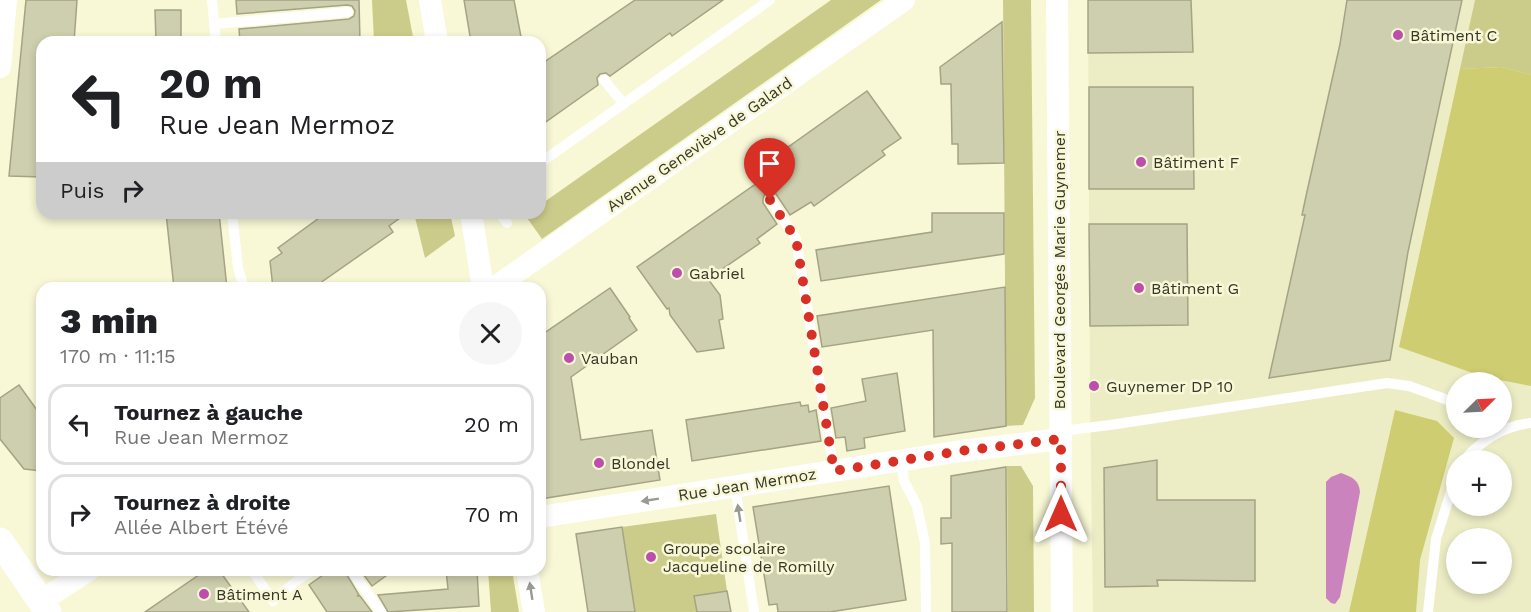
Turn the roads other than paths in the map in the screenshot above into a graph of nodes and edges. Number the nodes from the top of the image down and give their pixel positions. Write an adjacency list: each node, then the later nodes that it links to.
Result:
1 (6, 0): 11 (street)
2 (212, 0): 8 (lane)
3 (430, 0): 10 (street)
4 (770, 0): 13 (lane)
5 (904, 0): 22 (street, Avenue Geneviève de Galard)
6 (1058, 0): 26 (street, Boulevard Georges Marie Guynemer)
7 (348, 12): 8 (lane)
8 (214, 24): 9 (lane)
9 (215, 36)
10 (436, 36)
11 (0, 68)
12 (604, 80): 13 (lane)
13 (624, 104): 14 (lane)
14 (546, 159)
15 (770, 200): 30 (lane)
16 (233, 219): 20 (lane)
17 (472, 219): 21 (street)
18 (504, 219): 19 (lane)
19 (507, 223)
20 (242, 282)
21 (482, 282)
22 (503, 282)
23 (1446, 399): 26 (lane)
24 (1531, 423): 25 (lane)
25 (1512, 426)
26 (1061, 435): 29 (street, Rue Jean Mermoz); 45 (street, Boulevard Georges Marie Guynemer)
27 (1485, 438): 28 (lane)
28 (1473, 450)
29 (901, 461): 30 (street, Rue Jean Mermoz); 44 (lane)
30 (834, 471): 31 (street, Rue Jean Mermoz)
31 (735, 486): 33 (street, Rue Jean Mermoz, one-way to 33); 43 (lane, one-way to 31)
32 (1446, 508): 46 (lane)
33 (546, 516)
34 (0, 541): 40 (street)
35 (82, 576): 40 (street)
36 (256, 576): 37 (lane)
37 (304, 576)
38 (355, 576): 41 (lane)
39 (528, 576): 42 (street, one-way to 39)
40 (45, 607)
41 (381, 612)
42 (534, 612)
43 (754, 612)
44 (926, 612)
45 (1062, 612)
46 (1428, 612)

